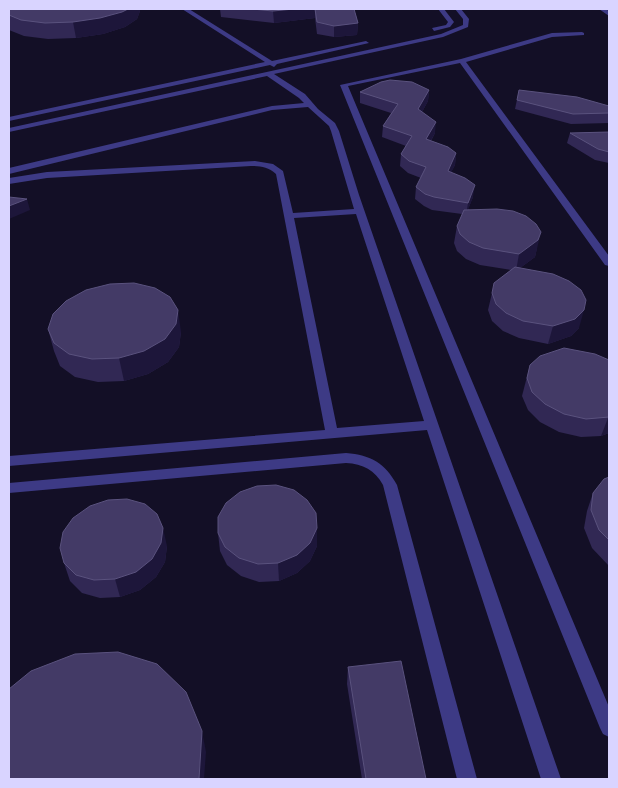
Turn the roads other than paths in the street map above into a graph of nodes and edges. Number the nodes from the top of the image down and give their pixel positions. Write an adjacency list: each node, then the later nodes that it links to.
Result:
1 (185, 9): 10 (lane)
2 (441, 9): 7 (lane)
3 (458, 9): 10 (lane)
4 (602, 9): 5 (lane)
5 (609, 14)
6 (582, 34): 9 (lane)
7 (404, 35)
8 (378, 41): 10 (lane)
9 (462, 61): 18 (lane); 23 (lane)
10 (269, 68): 11 (lane); 12 (lane); 13 (lane)
11 (311, 105): 14 (lane); 16 (lane)
12 (9, 119)
13 (9, 130)
14 (9, 171)
15 (9, 181): 17 (lane)
16 (360, 211): 17 (lane); 19 (lane)
17 (289, 216): 20 (lane)
18 (609, 263)
19 (433, 425): 20 (lane); 25 (lane)
20 (332, 434): 21 (lane)
21 (9, 461)
22 (9, 488): 24 (lane)
23 (609, 728)
24 (467, 779)
25 (551, 779)

